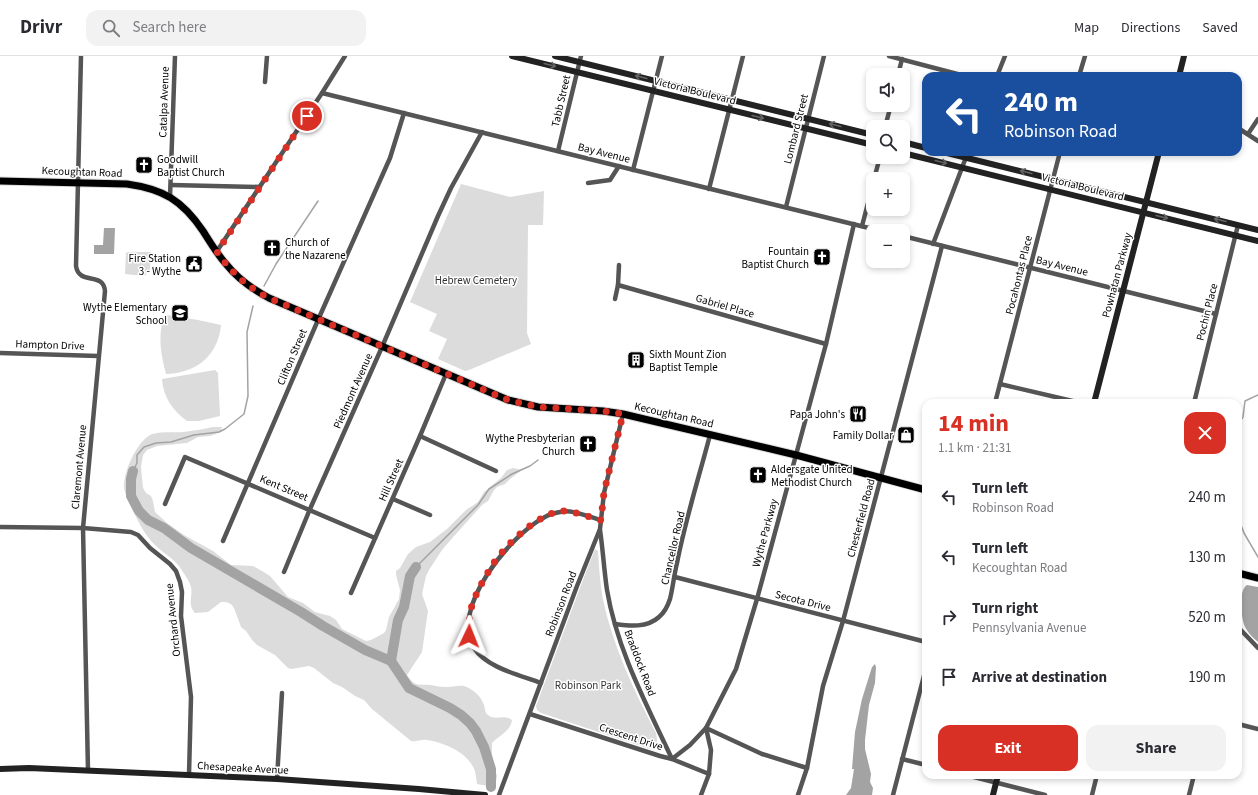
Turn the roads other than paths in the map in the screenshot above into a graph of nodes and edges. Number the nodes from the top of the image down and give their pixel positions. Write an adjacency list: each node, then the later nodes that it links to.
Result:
1 (80, 56): 52 (street, Claremont Avenue)
2 (174, 56): 53 (street, Catalpa Avenue)
3 (267, 56): 23 (street)
4 (345, 56): 25 (street)
5 (512, 56): 17 (main road, Victoria Boulevard, one-way to 17)
6 (555, 56): 14 (main road, Victoria Boulevard)
7 (662, 56): 22 (street)
8 (743, 56): 26 (street)
9 (824, 56): 29 (street, Lombard Street)
10 (889, 56): 15 (street)
11 (1004, 56): 19 (street)
12 (1085, 56): 20 (street)
13 (1184, 56): 21 (main road)
14 (580, 59): 17 (street, Tabb Street); 22 (main road, Victoria Boulevard, one-way to 14)
15 (902, 59): 16 (street); 18 (street)
16 (900, 68)
17 (577, 72): 24 (main road, Victoria Boulevard); 40 (street, Tabb Street)
18 (950, 72)
19 (998, 72)
20 (1080, 72)
21 (1180, 72)
22 (656, 81): 24 (street); 26 (main road, Victoria Boulevard)
23 (265, 82)
24 (654, 91): 27 (main road, Victoria Boulevard); 48 (street)
25 (322, 93): 28 (street, Bay Avenue); 54 (street)
26 (732, 100): 27 (street); 29 (main road, Victoria Boulevard)
27 (729, 110): 31 (main road, Victoria Boulevard, one-way to 31); 55 (street)
28 (404, 113): 33 (street, Bay Avenue); 79 (street, Clifton Street)
29 (808, 119): 31 (street, Lombard Street); 34 (main road, Victoria Boulevard, one-way to 29)
30 (1258, 119): 35 (street)
31 (805, 129): 37 (main road, Victoria Boulevard); 59 (street, Lombard Street)
32 (1242, 130): 35 (street)
33 (482, 132): 40 (street, Bay Avenue); 81 (street, Piedmont Avenue)
34 (866, 133)
35 (1248, 134): 36 (street)
36 (1258, 141)
37 (866, 143)
38 (910, 144): 39 (main road)
39 (922, 147)
40 (558, 151): 46 (street, Bay Avenue)
41 (910, 155): 47 (main road, Victoria Boulevard, one-way to 47)
42 (967, 156): 47 (street)
43 (971, 156): 49 (main road, Victoria Boulevard, one-way to 43)
44 (1059, 156): 49 (street, Pocahontas Place)
45 (1158, 156): 58 (main road, Powhatan Parkway)
46 (620, 166): 48 (street, Bay Avenue); 51 (street)
47 (963, 168): 56 (main road, Victoria Boulevard); 70 (street)
48 (633, 170): 55 (street, Bay Avenue)
49 (1053, 179): 56 (street, Pocahontas Place); 58 (main road, Victoria Boulevard)
50 (0, 181): 52 (main road, Kecoughtan Road)
51 (588, 182)
52 (77, 183): 57 (main road, Kecoughtan Road); 83 (street, Claremont Avenue)
53 (171, 185): 54 (street); 57 (street, Catalpa Avenue)
54 (260, 187): 72 (street)
55 (709, 188): 59 (street, Bay Avenue)
56 (1050, 189): 61 (main road, Victoria Boulevard); 74 (street, Pocahontas Place)
57 (170, 197): 72 (main road, Kecoughtan Road)
58 (1146, 202): 61 (main road, Powhatan Parkway); 63 (main road, Victoria Boulevard, one-way to 58)
59 (786, 208): 62 (street, Bay Avenue)
60 (866, 211): 64 (street)
61 (1144, 212): 67 (main road, Victoria Boulevard, one-way to 67); 76 (main road, Powhatan Parkway)
62 (854, 224): 64 (street, Bay Avenue); 80 (street, Wythe Parkway)
63 (1238, 225): 66 (main road, Victoria Boulevard); 67 (street, Pochin Place)
64 (862, 226): 65 (street, Bay Avenue)
65 (866, 227)
66 (1258, 230)
67 (1236, 235): 69 (main road, Victoria Boulevard); 78 (street, Pochin Place)
68 (910, 238): 70 (street, Bay Avenue)
69 (1258, 241)
70 (933, 244): 71 (street, Bay Avenue)
71 (942, 246): 74 (street, Bay Avenue); 95 (street, Chesterfield Road)
72 (217, 252): 79 (main road, Kecoughtan Road)
73 (619, 266): 75 (street)
74 (1030, 268): 76 (street, Bay Avenue); 85 (street, Pocahontas Place)
75 (618, 285): 77 (street); 80 (street, Gabriel Place)
76 (1123, 291): 78 (street, Bay Avenue); 88 (main road, Powhatan Parkway)
77 (615, 298)
78 (1216, 314): 89 (street, Pochin Place)
79 (318, 320): 81 (main road, Kecoughtan Road); 96 (street, Clifton Street)
80 (826, 344): 93 (street, Wythe Parkway)
81 (382, 347): 84 (main road, Kecoughtan Road); 100 (street, Piedmont Avenue)
82 (0, 353): 83 (street, Hampton Drive)
83 (98, 356): 104 (street, Claremont Avenue)
84 (446, 374): 90 (main road, Kecoughtan Road); 92 (street, Hill Street)
85 (1000, 384): 86 (street, Pocahontas Place); 87 (street)
86 (996, 399)
87 (1064, 399)
88 (1095, 399)
89 (1195, 399)
90 (623, 414): 91 (main road, Kecoughtan Road); 102 (street, Robinson Road)
91 (710, 435): 93 (main road, Kecoughtan Road); 110 (street, Chancellor Road)
92 (420, 436): 94 (street); 98 (street, Hill Street)
93 (796, 455): 95 (main road, Kecoughtan Road); 113 (street, Wythe Parkway)
94 (496, 471)
95 (881, 479): 97 (main road, Kecoughtan Road); 114 (street, Chesterfield Road)
96 (248, 482): 99 (street, Kent Street); 100 (street, Kent Street); 107 (street, Clifton Street)
97 (922, 489)
98 (393, 499): 101 (street); 106 (street, Hill Street)
99 (166, 504)
100 (310, 509): 106 (street, Kent Street); 108 (street, Piedmont Avenue)
101 (430, 515)
102 (601, 520): 105 (street, Robinson Road); 119 (street)
103 (0, 527): 104 (street, Orchard Avenue)
104 (83, 528): 131 (street, Claremont Avenue); 133 (street, Orchard Avenue)
105 (600, 529): 115 (street, Braddock Road); 119 (street, Robinson Road)
106 (375, 538): 112 (street, Hill Street)
107 (222, 541)
108 (284, 572)
109 (1242, 574): 111 (main road)
110 (675, 577): 113 (street, Secota Drive); 115 (street, Chancellor Road)
111 (1258, 578)
112 (351, 593)
113 (757, 599): 114 (street, Secota Drive); 124 (street, Wythe Parkway)
114 (843, 621): 117 (street, Secota Drive); 129 (street, Chesterfield Road)
115 (615, 624): 126 (street, Braddock Road)
116 (1242, 631): 118 (street)
117 (922, 641)
118 (1258, 648)
119 (541, 683): 122 (street, Robinson Road)
120 (922, 683): 127 (street)
121 (282, 693): 134 (street)
122 (530, 714): 126 (street, Crescent Drive); 141 (street, Robinson Road)
123 (1242, 725): 125 (street)
124 (706, 728): 126 (street, Crescent Drive); 129 (street); 132 (street)
125 (1258, 729)
126 (672, 759): 132 (street)
127 (902, 759): 128 (street); 144 (street)
128 (922, 764)
129 (807, 768): 143 (street, Chesterfield Road)
130 (0, 769): 131 (main road, Chesapeake Avenue)
131 (88, 771): 133 (main road, Chesapeake Avenue)
132 (709, 774): 142 (street)
133 (189, 775): 134 (main road, Chesapeake Avenue)
134 (277, 779): 140 (main road, Chesapeake Avenue)
135 (983, 779): 139 (street)
136 (997, 779): 139 (main road)
137 (1096, 779): 147 (street)
138 (1193, 779): 148 (street)
139 (996, 782): 145 (main road); 146 (street)
140 (485, 795)
141 (499, 795)
142 (702, 795)
143 (798, 795)
144 (893, 795)
145 (993, 795)
146 (1045, 795)
147 (1092, 795)
148 (1189, 795)

